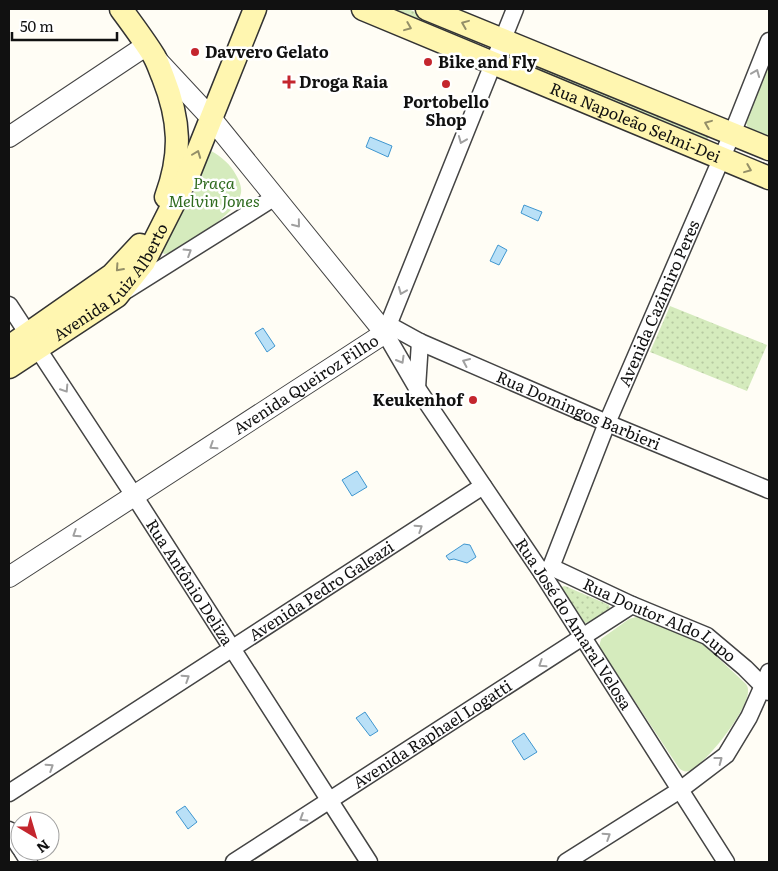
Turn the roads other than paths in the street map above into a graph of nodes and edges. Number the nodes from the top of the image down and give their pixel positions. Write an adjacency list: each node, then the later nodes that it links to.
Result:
1 (121, 9): 8 (main road, Rua José do Amaral Velosa)
2 (255, 9): 11 (main road, Avenida Luiz Alberto)
3 (363, 9): 9 (main road, Rua Napoleão Selmi-Dei, one-way to 9)
4 (427, 9): 6 (main road, Rua Napoleão Selmi-Dei, one-way to 4)
5 (515, 9): 6 (street, Avenida Queiroz Filho)
6 (502, 40): 9 (street, Avenida Queiroz Filho); 12 (main road, Rua Napoleão Selmi-Dei, one-way to 6)
7 (769, 41): 12 (street, Avenida Cazimiro Peres, one-way to 7)
8 (151, 51): 10 (main road, Rua José do Amaral Velosa); 11 (street, Rua José do Amaral Velosa); 13 (street)
9 (493, 62): 15 (main road, Rua Napoleão Selmi-Dei); 20 (street, Avenida Queiroz Filho, one-way to 20)
10 (175, 113): 21 (main road, Avenida Luiz Alberto, one-way to 21)
11 (211, 118): 17 (street, Rua José do Amaral Velosa); 18 (main road, Avenida Luiz Alberto, one-way to 11)
12 (732, 134): 14 (main road, Rua Napoleão Selmi-Dei); 15 (street, Avenida Cazimiro Peres)
13 (9, 137)
14 (769, 149)
15 (720, 157): 16 (main road, Rua Napoleão Selmi-Dei, one-way to 16); 26 (street, Avenida Cazimiro Peres)
16 (769, 178)
17 (275, 197): 18 (street, one-way to 17); 20 (street, Rua José do Amaral Velosa, one-way to 20)
18 (117, 296): 21 (main road, Avenida Luiz Alberto)
19 (9, 305): 21 (street, Rua Antônio Deliza)
20 (387, 329): 22 (street, Rua Domingos Barbieri); 25 (street, Rua José do Amaral Velosa, one-way to 25); 29 (street, Avenida Queiroz Filho, one-way to 29)
21 (33, 341): 23 (main road, Avenida Luiz Alberto); 24 (main road, Avenida Luiz Alberto); 29 (street, Rua Antônio Deliza, one-way to 29)
22 (420, 342): 25 (street); 26 (street, Rua Domingos Barbieri, one-way to 22)
23 (9, 347)
24 (9, 368)
25 (417, 388): 27 (street, Rua José do Amaral Velosa)
26 (607, 424): 28 (street, Rua Domingos Barbieri); 30 (street, Avenida Cazimiro Peres)
27 (482, 486): 30 (street, Rua José do Amaral Velosa); 34 (street, Avenida Pedro Galeazi, one-way to 27)
28 (769, 490)
29 (134, 497): 31 (street, Avenida Queiroz Filho, one-way to 31); 34 (street, Rua Antônio Deliza)
30 (547, 570): 32 (street, Rua Doutor Aldo Lupo); 33 (street, Rua José do Amaral Velosa)
31 (9, 577)
32 (632, 605): 33 (street, Avenida Raphael Logatti); 35 (street, Rua Doutor Aldo Lupo)
33 (583, 637): 36 (street, Rua José do Amaral Velosa); 38 (street, Avenida Raphael Logatti, one-way to 38)
34 (231, 649): 37 (street, Avenida Pedro Galeazi, one-way to 34); 38 (street, Rua Antônio Deliza)
35 (767, 683): 36 (street, one-way to 35)
36 (680, 790): 41 (street, one-way to 36); 42 (street, Rua José do Amaral Velosa)
37 (9, 793)
38 (329, 802): 39 (street, Avenida Raphael Logatti, one-way to 39); 40 (street, Rua Antônio Deliza)
39 (234, 862)
40 (369, 862)
41 (566, 862)
42 (726, 862)

